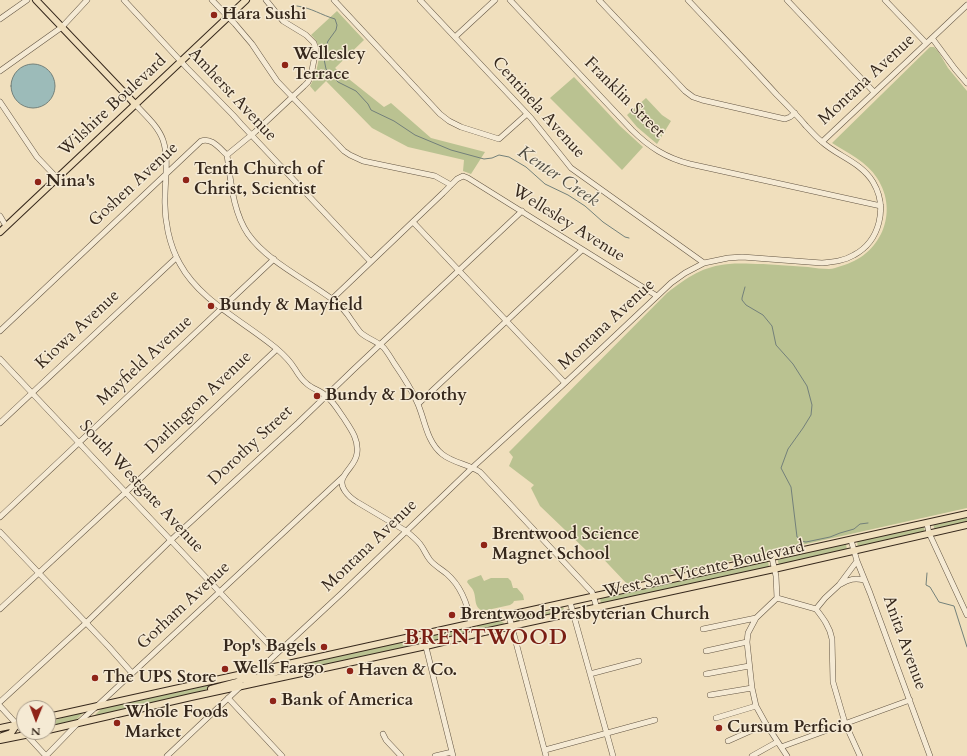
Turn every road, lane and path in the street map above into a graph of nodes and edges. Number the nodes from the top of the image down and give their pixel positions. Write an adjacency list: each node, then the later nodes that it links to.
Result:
1 (27, 0): 18 (street)
2 (36, 0): 19 (main road)
3 (87, 0): 19 (street)
4 (124, 0): 23 (street, Amherst Avenue)
5 (212, 0): 17 (street)
6 (246, 0): 17 (main road, Wilshire Boulevard)
7 (266, 0): 27 (street)
8 (334, 0): 31 (street)
9 (420, 0): 20 (street, Centinela Avenue)
10 (495, 0): 20 (street)
11 (510, 0): 38 (street, Franklin Street)
12 (599, 0): 30 (street)
13 (688, 0): 30 (street)
14 (788, 0): 26 (street)
15 (885, 0): 22 (street)
16 (967, 5): 21 (street, Montana Avenue)
17 (228, 17): 23 (main road, Wilshire Boulevard); 27 (street)
18 (0, 19)
19 (62, 27): 24 (street); 29 (main road)
20 (455, 37): 31 (street, Centinela Avenue)
21 (932, 38): 22 (street, Montana Avenue); 25 (street)
22 (926, 43): 26 (street, Montana Avenue)
23 (181, 61): 29 (main road, Wilshire Boulevard); 32 (street, Amherst Avenue)
24 (0, 71)
25 (967, 82)
26 (874, 92): 33 (street, Montana Avenue)
27 (292, 97): 32 (street); 37 (street)
28 (0, 102): 36 (street)
29 (135, 104): 35 (street); 36 (main road, Wilshire Boulevard)
30 (795, 113): 33 (street)
31 (527, 114): 48 (street, Centinela Avenue)
32 (251, 135): 34 (street); 47 (street, Amherst Avenue)
33 (822, 142): 38 (street, Montana Avenue)
34 (227, 156): 35 (street, Goshen Avenue); 46 (street)
35 (166, 175): 45 (street); 54 (street, Goshen Avenue)
36 (57, 178): 42 (main road, Wilshire Boulevard)
37 (451, 185): 39 (street, Wellesley Avenue); 41 (street)
38 (881, 206): 48 (street, Montana Avenue)
39 (522, 211): 44 (street, Wellesley Avenue); 49 (street, Dorothy Street)
40 (0, 216): 42 (street)
41 (412, 222): 47 (street); 49 (street)
42 (6, 226): 43 (main road, Wilshire Boulevard)
43 (0, 232)
44 (582, 250): 50 (street, Wellesley Avenue); 53 (street)
45 (176, 258): 52 (street); 59 (street, Kiowa Avenue)
46 (274, 259): 51 (street); 52 (street, Mayfield Avenue)
47 (370, 261): 51 (street)
48 (704, 263): 50 (street, Montana Avenue)
49 (459, 271): 53 (street); 55 (street, Dorothy Street)
50 (657, 296): 58 (street, Montana Avenue)
51 (332, 299): 55 (street)
52 (222, 308): 56 (street); 63 (street, Mayfield Avenue)
53 (506, 321): 58 (street); 61 (street)
54 (0, 330)
55 (380, 345): 60 (street, Dorothy Street); 61 (street)
56 (277, 349): 60 (street); 66 (street, Darlington Avenue)
57 (0, 358): 59 (street, South Westgate Avenue)
58 (565, 384): 64 (street, Montana Avenue)
59 (32, 392): 62 (street, Kiowa Avenue); 63 (street, South Westgate Avenue)
60 (326, 396): 65 (street, Gorham Avenue); 74 (street, Dorothy Street)
61 (418, 404): 64 (street)
62 (0, 423)
63 (80, 442): 66 (street, South Westgate Avenue); 68 (street, Mayfield Avenue)
64 (473, 467): 71 (street, Montana Avenue); 84 (street)
65 (343, 477): 71 (street); 83 (street, Gorham Avenue)
66 (126, 492): 74 (street, South Westgate Avenue); 80 (street, Darlington Avenue)
67 (967, 514): 69 (main road, West San Vicente Boulevard)
68 (0, 517)
69 (927, 524): 73 (street); 75 (main road, West San Vicente Boulevard)
70 (967, 525): 73 (main road, West San Vicente Boulevard)
71 (406, 531): 95 (street); 104 (street, Montana Avenue)
72 (0, 532): 80 (street)
73 (929, 533): 76 (main road, West San Vicente Boulevard); 91 (street)
74 (171, 540): 83 (street, South Westgate Avenue); 94 (street, Dorothy Street)
75 (851, 540): 76 (street, Anita Avenue); 77 (main road, West San Vicente Boulevard)
76 (853, 550): 78 (street, Anita Avenue); 79 (main road, West San Vicente Boulevard)
77 (772, 558): 79 (street); 84 (main road, West San Vicente Boulevard)
78 (856, 562): 81 (street, Anita Avenue); 82 (street)
79 (774, 569): 85 (street); 87 (main road, West San Vicente Boulevard)
80 (39, 573): 88 (street, Darlington Avenue); 94 (street)
81 (864, 580): 82 (street); 117 (street, Anita Avenue)
82 (839, 585): 89 (street)
83 (219, 591): 104 (street, South Westgate Avenue); 109 (street, Gorham Avenue)
84 (593, 597): 86 (main road, West San Vicente Boulevard); 87 (street)
85 (777, 598): 89 (street); 93 (street)
86 (570, 602): 90 (street); 92 (main road, West San Vicente Boulevard)
87 (597, 608): 90 (main road, West San Vicente Boulevard)
88 (0, 609)
89 (816, 609): 129 (street)
90 (573, 613): 96 (main road, West San Vicente Boulevard); 110 (street)
91 (967, 615)
92 (509, 616): 95 (main road, West San Vicente Boulevard); 96 (street)
93 (756, 618): 97 (street); 101 (street)
94 (86, 623): 109 (street); 118 (street, Dorothy Street)
95 (470, 624): 98 (main road); 99 (main road, West San Vicente Boulevard); 100 (main road)
96 (511, 627): 98 (main road, West San Vicente Boulevard); 143 (street)
97 (703, 628)
98 (484, 632): 100 (main road, West San Vicente Boulevard)
99 (423, 635): 102 (street); 105 (main road, West San Vicente Boulevard)
100 (460, 638): 102 (main road, West San Vicente Boulevard)
101 (747, 642): 103 (street); 107 (street)
102 (426, 646): 112 (main road, West San Vicente Boulevard); 144 (street)
103 (706, 651)
104 (277, 653): 108 (street, Montana Avenue)
105 (308, 660): 108 (main road, West San Vicente Boulevard); 112 (main road)
106 (639, 661): 110 (street)
107 (749, 666): 111 (street); 113 (street)
108 (259, 671): 112 (street, Montana Avenue); 115 (main road); 120 (main road, West San Vicente Boulevard)
109 (132, 673): 120 (street, Gorham Avenue)
110 (590, 674): 135 (street)
111 (706, 674)
112 (241, 686): 115 (main road, West San Vicente Boulevard); 116 (street, Montana Avenue)
113 (752, 688): 114 (street); 121 (street)
114 (710, 695)
115 (191, 697): 128 (main road, West San Vicente Boulevard)
116 (228, 698): 146 (street, Montana Avenue); 147 (street)
117 (910, 700): 129 (street); 154 (street, Anita Avenue)
118 (0, 702)
119 (0, 706): 127 (street)
120 (98, 706): 122 (main road, West San Vicente Boulevard); 128 (street, Gorham Avenue)
121 (756, 706): 124 (street); 131 (street)
122 (74, 711): 123 (main road, West San Vicente Boulevard); 125 (main road)
123 (56, 715)
124 (716, 718)
125 (56, 719)
126 (655, 720): 135 (street)
127 (16, 723)
128 (78, 723): 134 (main road, West San Vicente Boulevard); 145 (street, Gorham Avenue)
129 (845, 723): 142 (street); 153 (street)
130 (16, 724): 133 (main road)
131 (766, 724): 141 (street); 142 (street)
132 (16, 726): 138 (main road)
133 (0, 728)
134 (56, 728)
135 (606, 733): 143 (street); 150 (street)
136 (383, 734): 148 (street)
137 (16, 736): 139 (main road)
138 (0, 737)
139 (0, 740)
140 (32, 740): 145 (street)
141 (728, 741)
142 (779, 744): 151 (street); 152 (street)
143 (546, 753)
144 (452, 754): 149 (street)
145 (46, 756)
146 (166, 756)
147 (282, 756)
148 (401, 756)
149 (435, 756)
150 (613, 756)
151 (752, 756)
152 (787, 756)
153 (860, 756)
154 (930, 756)

